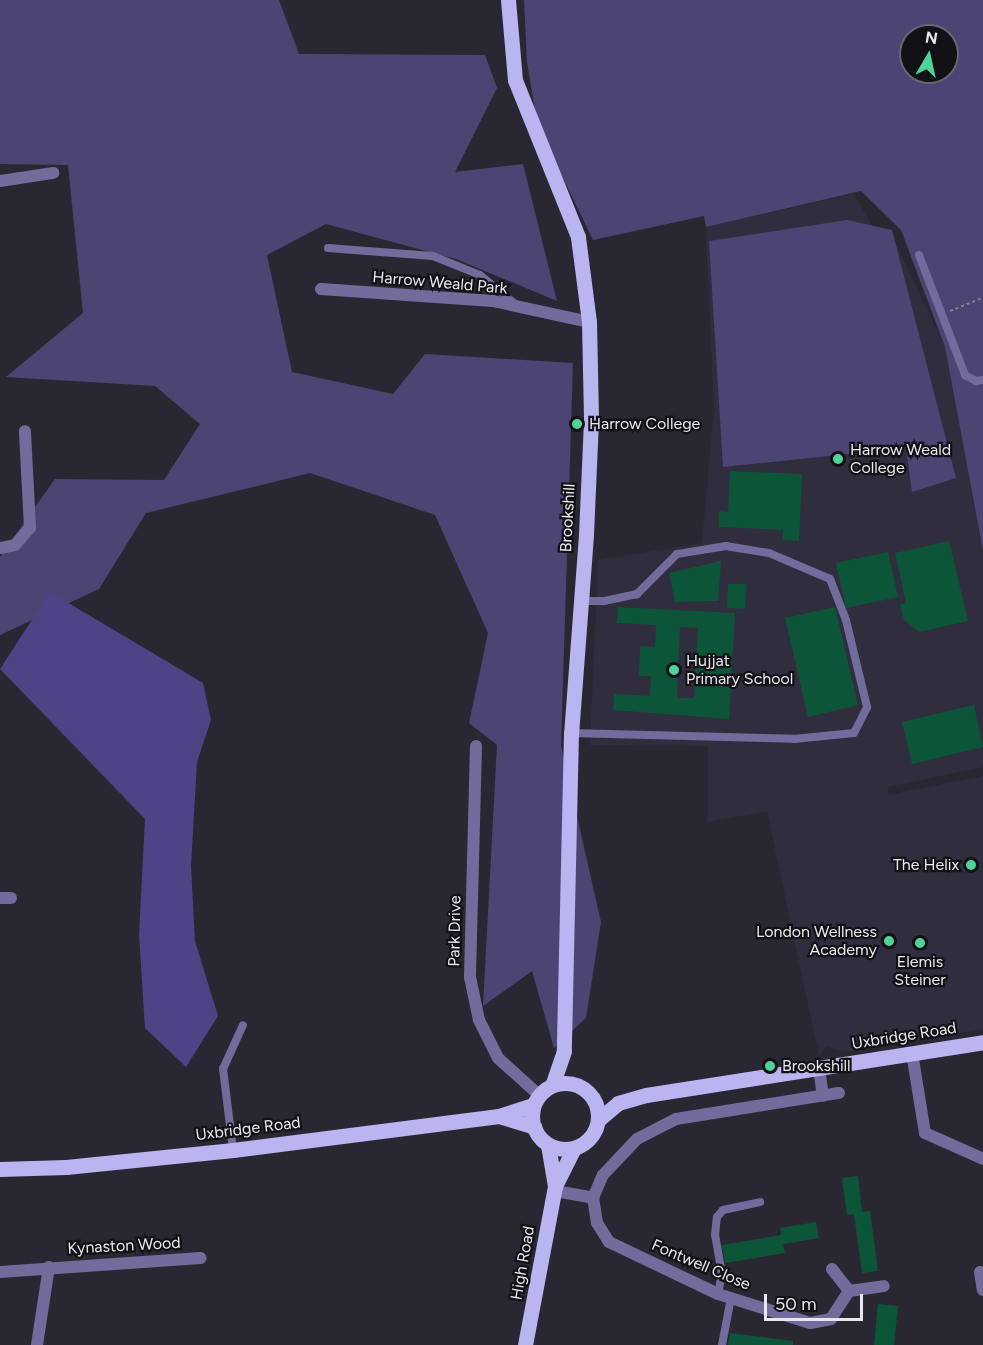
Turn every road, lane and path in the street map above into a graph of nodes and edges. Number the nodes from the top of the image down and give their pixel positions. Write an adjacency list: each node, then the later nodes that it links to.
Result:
1 (508, 0): 10 (main road, Brookshill)
2 (53, 173): 3 (street)
3 (0, 181)
4 (328, 248): 8 (lane)
5 (919, 255): 9 (lane)
6 (321, 289): 8 (street, Harrow Weald Park)
7 (983, 298): 9 (path)
8 (518, 307): 10 (street, Harrow Weald Park)
9 (942, 314): 11 (lane)
10 (589, 322): 14 (main road, Brookshill)
11 (983, 380)
12 (25, 431): 13 (street)
13 (0, 548)
14 (581, 601): 15 (main road, Brookshill); 15 (lane)
15 (571, 733): 19 (main road, Brookshill)
16 (476, 746): 27 (street, Park Drive)
17 (243, 1025): 34 (lane)
18 (983, 1042): 20 (main road, Uxbridge Road)
19 (564, 1051): 22 (main road, Brookshill); 23 (main road, Brookshill)
20 (912, 1053): 21 (main road, Uxbridge Road); 35 (street)
21 (819, 1068): 25 (street); 28 (main road, Uxbridge Road)
22 (574, 1083): 23 (main road); 26 (main road)
23 (552, 1085): 27 (main road)
24 (838, 1093): 25 (street)
25 (823, 1096): 38 (street)
26 (593, 1097): 28 (main road, Uxbridge Road); 30 (main road)
27 (536, 1100): 29 (main road, Uxbridge Road); 31 (main road)
28 (618, 1103): 30 (main road, Uxbridge Road)
29 (499, 1116): 31 (main road, Uxbridge Road); 34 (main road, Uxbridge Road)
30 (598, 1120): 33 (main road)
31 (534, 1127): 32 (main road)
32 (548, 1145): 33 (main road); 37 (main road, High Road)
33 (574, 1148): 37 (main road, High Road)
34 (233, 1150): 36 (main road, Uxbridge Road)
35 (983, 1159)
36 (0, 1169)
37 (555, 1189): 38 (street); 51 (main road, High Road)
38 (593, 1198): 48 (street, Fontwell Close)
39 (760, 1202): 48 (lane)
40 (201, 1258): 41 (street, Kynaston Wood)
41 (49, 1267): 43 (street, Kynaston Wood); 50 (street, Kynaston Wood)
42 (832, 1269): 47 (street)
43 (0, 1272)
44 (980, 1272): 46 (street)
45 (884, 1286): 47 (street)
46 (983, 1290)
47 (849, 1291): 49 (street, Fontwell Close)
48 (718, 1294): 49 (street, Fontwell Close)
49 (731, 1298): 52 (lane)
50 (37, 1345)
51 (525, 1345)
52 (722, 1345)

